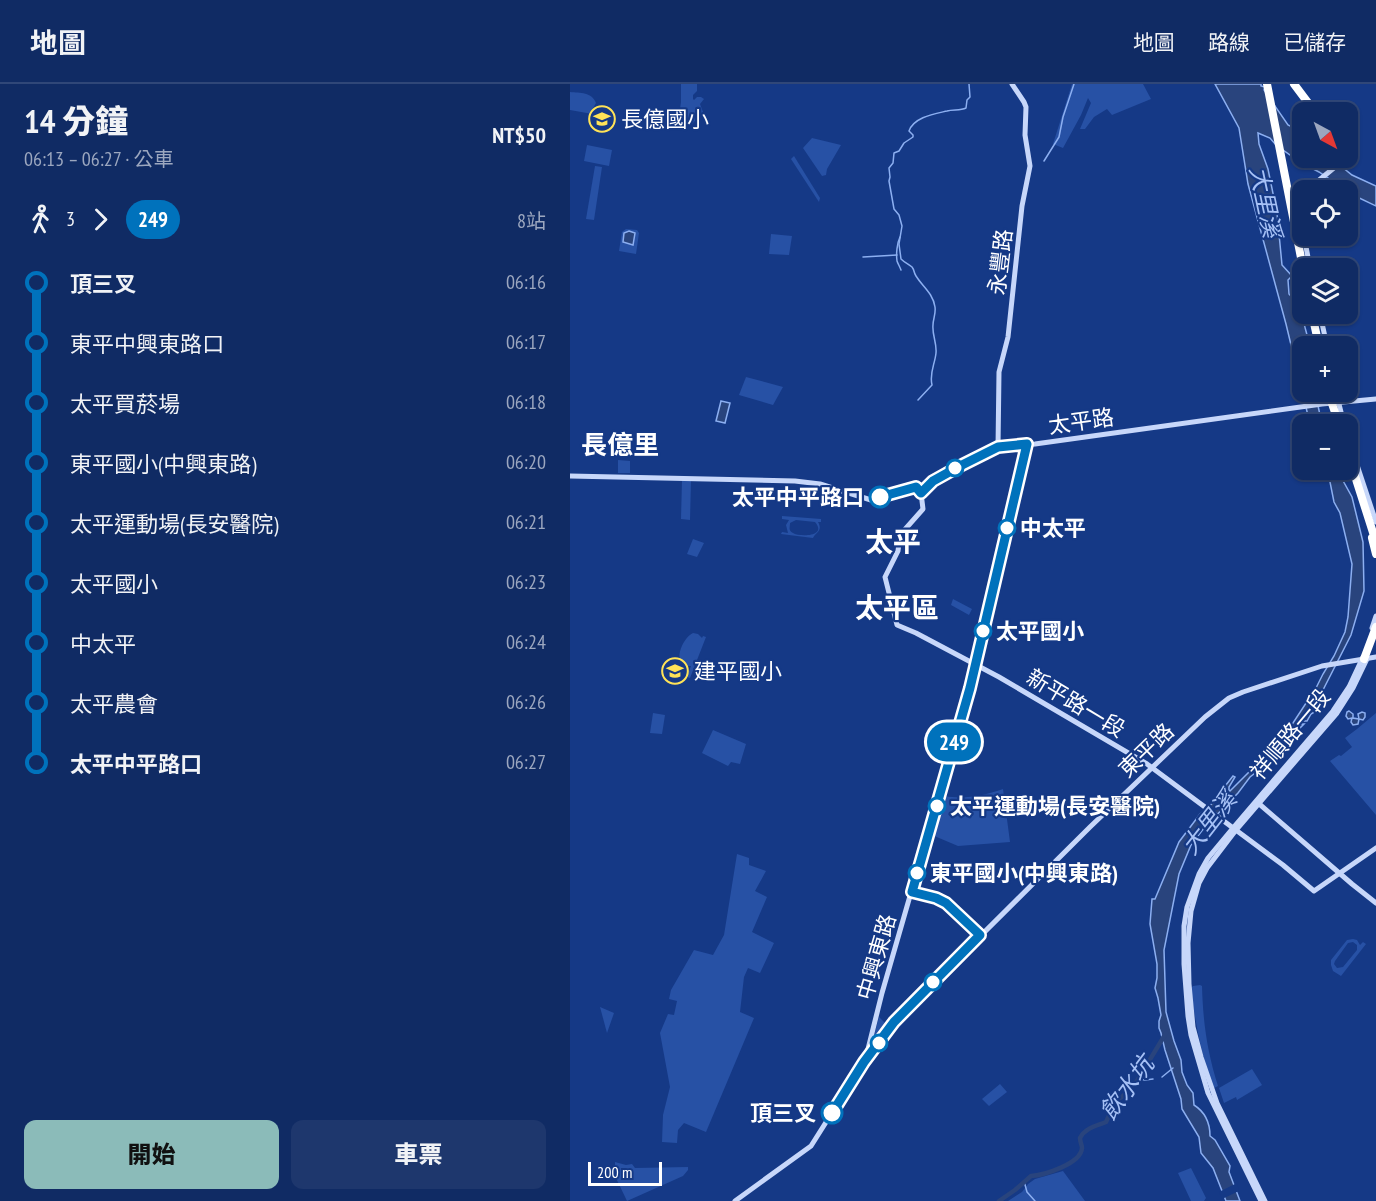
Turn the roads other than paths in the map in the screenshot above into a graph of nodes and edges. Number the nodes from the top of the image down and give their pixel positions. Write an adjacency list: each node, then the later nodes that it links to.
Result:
1 (1012, 84): 14 (street, 永豐路)
2 (1267, 84): 8 (highway)
3 (1271, 84): 9 (highway)
4 (1294, 84): 5 (highway)
5 (1308, 102)
6 (1330, 168): 7 (street)
7 (1316, 180)
8 (1305, 258)
9 (1305, 258)
10 (1376, 399): 11 (street, 太平路)
11 (1336, 403): 12 (street); 13 (street, 太平路)
12 (1339, 414)
13 (1027, 444): 14 (street, 太平路); 30 (street, 中興東路)
14 (998, 447): 19 (street, 太平路)
15 (1358, 467): 21 (street)
16 (1358, 474): 22 (highway)
17 (570, 476): 19 (street)
18 (1356, 480): 20 (highway)
19 (921, 493): 30 (street, 新平路一段)
20 (1367, 514): 23 (highway); 24 (highway)
21 (1376, 522)
22 (1376, 530)
23 (1376, 542)
24 (1376, 554)
25 (1376, 616): 29 (street, 祥順路一段)
26 (1376, 627): 29 (highway)
27 (1376, 635): 29 (street, 祥順路一段)
28 (1376, 657): 29 (street)
29 (1363, 660): 31 (street, 東平路); 32 (street, 祥順路一段)
30 (975, 664): 31 (street, 新平路一段); 37 (street, 中興東路)
31 (1151, 767): 33 (street, 新平路一段); 37 (street, 東平路)
32 (1258, 801): 33 (street, 祥順路一段); 35 (street)
33 (1234, 829): 35 (street, 新平路一段); 39 (street, 祥順路一段); 40 (street, 祥順路一段)
34 (1376, 848): 35 (street)
35 (1341, 873): 36 (street)
36 (1376, 901)
37 (864, 1062): 38 (street, 東平路)
38 (735, 1201)
39 (1260, 1201)
40 (1265, 1201)

